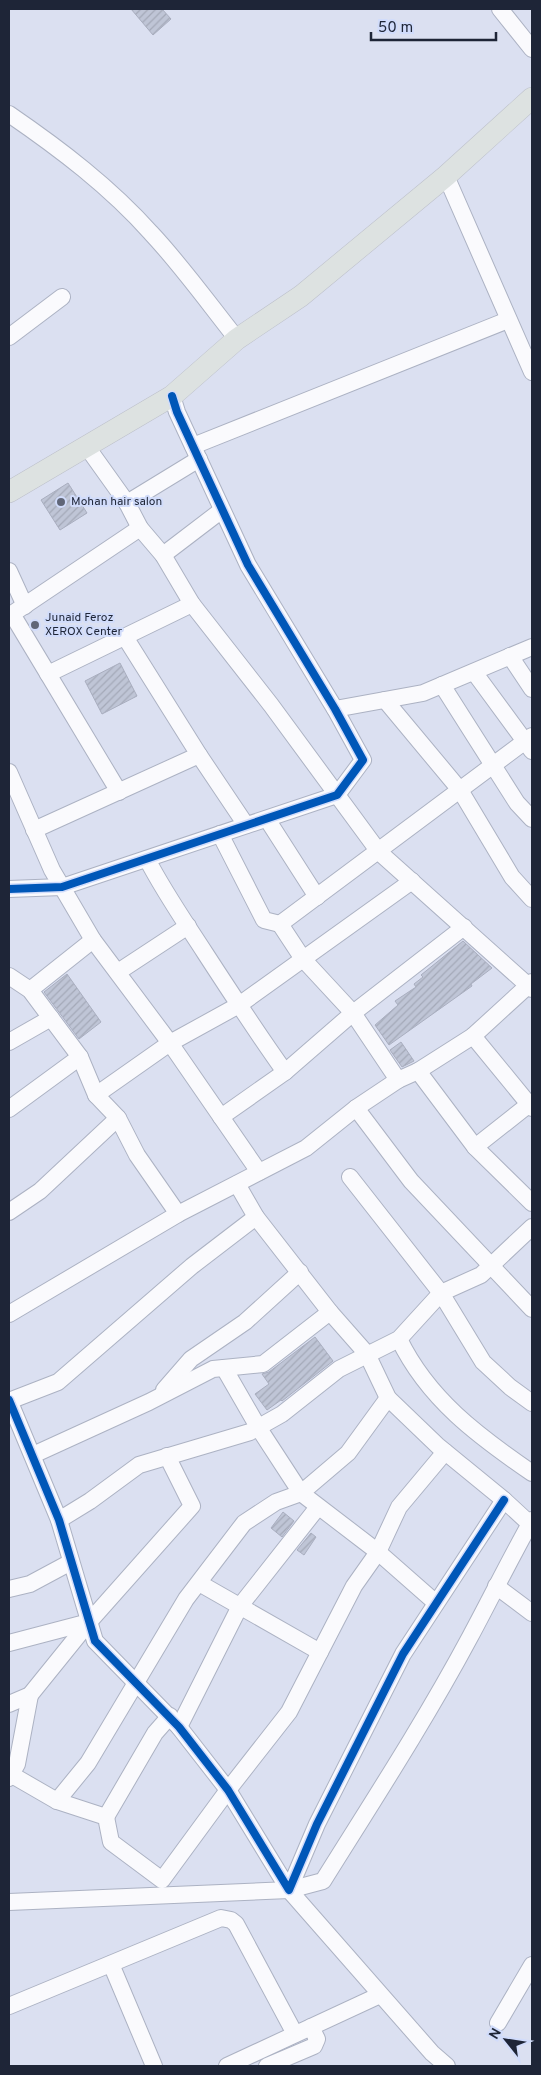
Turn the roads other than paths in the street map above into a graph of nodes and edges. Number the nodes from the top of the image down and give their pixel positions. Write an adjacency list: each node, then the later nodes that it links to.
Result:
1 (500, 9): 2 (street)
2 (532, 49)
3 (532, 98): 5 (main road)
4 (9, 114): 9 (street)
5 (446, 176): 7 (street); 9 (main road)
6 (62, 297): 8 (street)
7 (508, 320): 10 (street); 13 (street)
8 (9, 337)
9 (237, 339): 11 (main road)
10 (532, 372)
11 (172, 396): 12 (main road); 13 (street)
12 (87, 447): 14 (main road); 15 (street)
13 (196, 452): 15 (street); 16 (street)
14 (9, 492)
15 (127, 503): 17 (street)
16 (222, 510): 18 (street); 30 (street)
17 (140, 528): 18 (street); 21 (street)
18 (163, 554): 20 (street)
19 (9, 571): 21 (street)
20 (192, 604): 22 (street); 37 (street)
21 (15, 612): 26 (street)
22 (125, 636): 26 (street); 32 (street)
23 (532, 646): 24 (street)
24 (510, 656): 25 (street); 28 (street)
25 (474, 672): 27 (street); 31 (street)
26 (48, 674): 36 (street)
27 (442, 685): 29 (street); 33 (street)
28 (532, 690)
29 (385, 700): 30 (street); 35 (street)
30 (336, 709): 37 (street)
31 (530, 743): 33 (street)
32 (199, 755): 36 (street); 40 (street)
33 (492, 765): 35 (street); 39 (street)
34 (9, 772): 41 (street)
35 (460, 790): 43 (street); 49 (street)
36 (119, 792): 41 (street)
37 (337, 795): 38 (street); 43 (street)
38 (267, 818): 40 (street); 48 (street)
39 (532, 819)
40 (246, 825): 42 (street)
41 (34, 830): 46 (street)
42 (220, 834): 44 (street); 50 (street)
43 (379, 852): 45 (street); 48 (street)
44 (147, 859): 46 (street); 51 (street)
45 (412, 881): 52 (street); 54 (street)
46 (62, 887): 47 (street); 53 (street)
47 (9, 889)
48 (317, 897): 50 (street)
49 (532, 899)
50 (280, 924): 54 (street)
51 (188, 926): 55 (street); 59 (street)
52 (464, 927): 57 (street); 60 (street)
53 (93, 940): 55 (street); 58 (street)
54 (303, 959): 59 (street); 60 (street)
55 (118, 972): 64 (street)
56 (9, 976): 58 (street)
57 (531, 986): 62 (street)
58 (30, 990): 61 (street)
59 (239, 1005): 64 (street); 67 (street)
60 (353, 1013): 67 (street); 68 (street)
61 (51, 1018): 63 (street); 65 (street)
62 (473, 1036): 66 (street); 70 (street)
63 (9, 1042)
64 (170, 1043): 69 (street); 73 (street)
65 (80, 1057): 69 (street); 72 (street)
66 (418, 1071): 68 (street); 75 (street)
67 (285, 1072): 73 (street)
68 (398, 1080): 71 (street)
69 (96, 1095): 74 (street)
70 (531, 1104): 75 (street)
71 (356, 1108): 76 (street); 84 (street)
72 (9, 1109)
73 (221, 1117): 76 (street)
74 (118, 1118): 80 (street); 81 (street)
75 (475, 1147): 79 (street)
76 (259, 1172): 78 (street)
77 (350, 1177): 86 (street)
78 (237, 1184): 81 (street); 82 (street)
79 (532, 1203)
80 (11, 1205)
81 (178, 1214): 89 (street)
82 (256, 1217): 85 (street); 95 (street)
83 (532, 1227): 84 (street)
84 (492, 1264): 86 (street); 87 (street)
85 (300, 1272): 88 (street); 93 (street)
86 (441, 1293): 90 (street); 96 (street)
87 (532, 1309)
88 (330, 1312): 91 (street); 92 (street)
89 (9, 1314)
90 (399, 1338): 91 (street); 101 (street)
91 (368, 1354): 94 (street); 97 (street)
92 (224, 1368): 93 (street); 97 (street)
93 (158, 1397): 99 (street)
94 (388, 1398): 98 (street); 102 (street)
95 (9, 1400): 99 (street)
96 (532, 1403)
97 (258, 1427): 100 (street); 102 (street)
98 (445, 1452): 103 (street); 107 (street)
99 (33, 1455): 105 (street)
100 (167, 1456): 105 (street); 115 (street)
101 (532, 1473)
102 (301, 1493): 104 (street); 109 (street)
103 (504, 1500): 106 (street); 112 (street)
104 (318, 1506): 107 (street); 113 (street)
105 (59, 1520): 108 (street)
106 (531, 1522): 110 (street)
107 (378, 1552): 112 (street); 117 (street)
108 (72, 1562): 111 (street); 115 (street)
109 (199, 1582): 113 (street); 118 (street)
110 (496, 1586): 114 (street); 126 (street)
111 (9, 1589)
112 (436, 1603): 126 (street)
113 (240, 1606): 117 (street); 121 (street)
114 (532, 1613)
115 (89, 1622): 116 (street); 118 (street); 119 (street)
116 (9, 1643)
117 (320, 1652): 123 (street)
118 (136, 1684): 121 (street); 124 (street)
119 (30, 1695): 120 (street); 122 (street)
120 (9, 1704)
121 (174, 1721): 123 (street); 125 (street)
122 (10, 1776): 124 (street)
123 (228, 1790): 125 (street); 126 (street)
124 (57, 1801): 125 (street)
125 (106, 1817)
126 (289, 1890): 127 (street); 130 (street)
127 (9, 1902)
128 (111, 1964): 131 (street); 134 (street); 135 (street)
129 (532, 1965): 132 (street)
130 (380, 1995): 133 (street); 138 (street)
131 (9, 2006)
132 (498, 2023)
133 (311, 2027): 134 (street); 137 (street)
134 (295, 2034): 136 (street)
135 (154, 2066)
136 (227, 2066)
137 (267, 2066)
138 (447, 2066)

